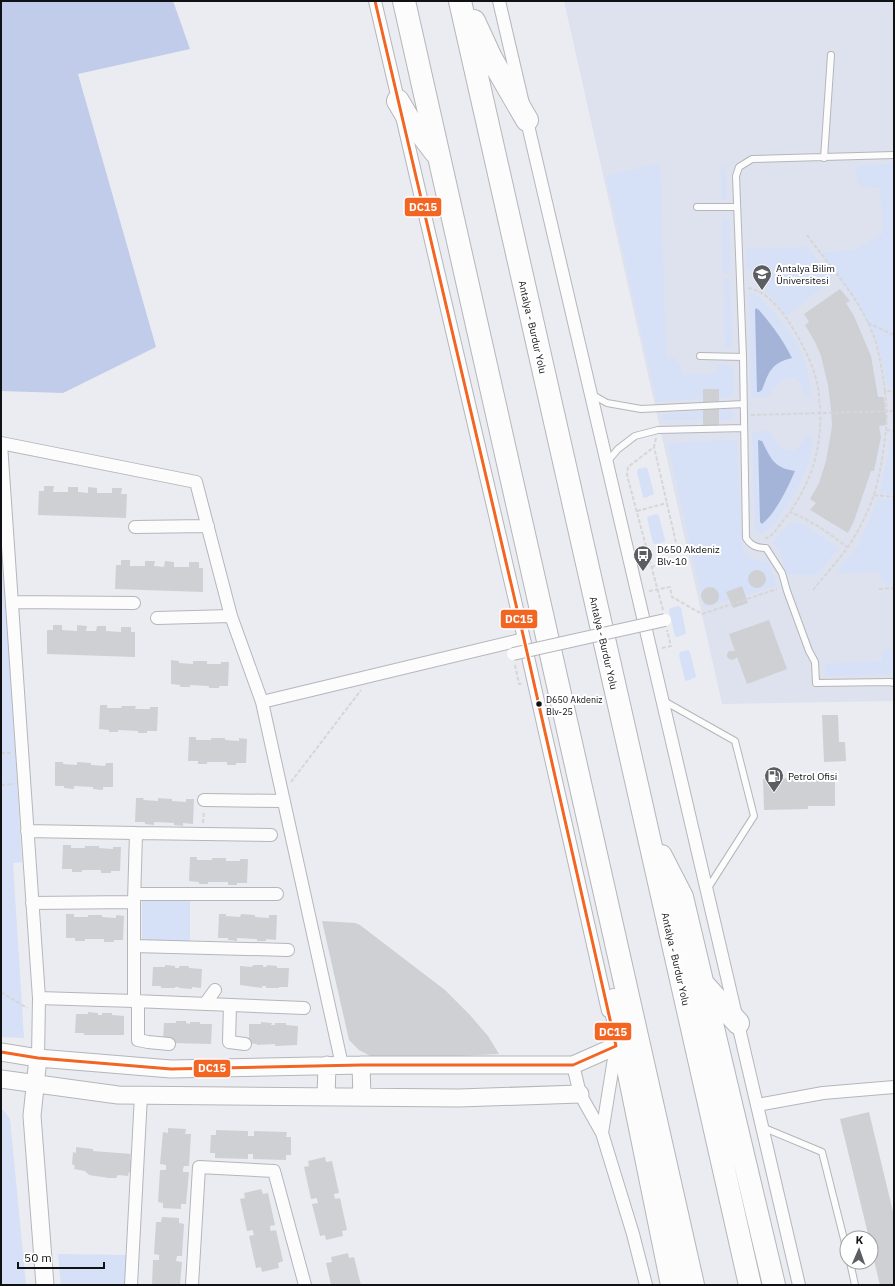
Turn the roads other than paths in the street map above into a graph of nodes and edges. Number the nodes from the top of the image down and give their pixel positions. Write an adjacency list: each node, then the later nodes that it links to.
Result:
1 (376, 1): 7 (street)
2 (404, 1): 10 (highway)
3 (460, 1): 36 (highway, Antalya - Burdur Yolu)
4 (464, 1): 8 (highway)
5 (499, 1): 8 (street)
6 (831, 54): 11 (lane)
7 (398, 101): 10 (highway); 28 (street)
8 (527, 120): 16 (street)
9 (894, 155): 11 (lane)
10 (439, 158): 31 (highway)
11 (824, 158): 13 (lane)
12 (697, 207): 13 (lane)
13 (737, 207): 15 (lane)
14 (700, 356): 15 (lane)
15 (743, 356): 17 (lane)
16 (591, 394): 17 (lane); 20 (street)
17 (744, 404): 18 (lane)
18 (744, 428): 20 (lane); 30 (lane)
19 (1, 443): 21 (street); 23 (street)
20 (607, 462): 32 (street)
21 (208, 526): 22 (street); 25 (street)
22 (135, 527)
23 (12, 602): 24 (street); 37 (street)
24 (134, 603)
25 (231, 616): 26 (street); 33 (street)
26 (157, 618)
27 (666, 620): 29 (street, bridge)
28 (524, 639): 33 (street); 56 (street)
29 (513, 654)
30 (894, 683)
31 (559, 689): 79 (highway); 80 (highway)
32 (662, 700): 40 (street); 40 (lane)
33 (262, 702): 34 (street)
34 (283, 798): 35 (street); 60 (street)
35 (204, 800)
36 (646, 826): 46 (highway); 81 (highway, Antalya - Burdur Yolu)
37 (27, 831): 38 (street); 43 (street)
38 (136, 833): 39 (street); 42 (street)
39 (271, 836)
40 (707, 890): 53 (street)
41 (277, 894): 42 (street)
42 (135, 898): 43 (street); 44 (street)
43 (32, 903): 48 (street)
44 (134, 946): 45 (street); 49 (street)
45 (288, 950)
46 (702, 982): 53 (highway); 82 (highway)
47 (215, 990): 50 (street)
48 (39, 998): 49 (street); 58 (street)
49 (136, 1001): 50 (street); 54 (street)
50 (205, 1004): 51 (street)
51 (230, 1005): 52 (street); 55 (street)
52 (304, 1008)
53 (738, 1023): 69 (street)
54 (169, 1044)
55 (245, 1044)
56 (616, 1046): 61 (street); 71 (street)
57 (1, 1052): 58 (street)
58 (38, 1058): 60 (street); 63 (street)
59 (361, 1064): 60 (street); 61 (street); 68 (street)
60 (334, 1065): 67 (street)
61 (573, 1066): 65 (street)
62 (1, 1079): 63 (street)
63 (36, 1084): 66 (street); 74 (street)
64 (894, 1086): 69 (street)
65 (580, 1094): 68 (street); 71 (street)
66 (141, 1095): 67 (street); 75 (street)
67 (326, 1097): 68 (street)
68 (362, 1097)
69 (757, 1105): 70 (street)
70 (762, 1127): 72 (lane); 83 (street)
71 (602, 1133): 78 (street)
72 (842, 1230)
73 (852, 1270): 84 (lane)
74 (45, 1285)
75 (131, 1285)
76 (192, 1285): 77 (street)
77 (305, 1285)
78 (646, 1285)
79 (672, 1285)
80 (693, 1285)
81 (750, 1285)
82 (774, 1285)
83 (799, 1285)
84 (855, 1285)

